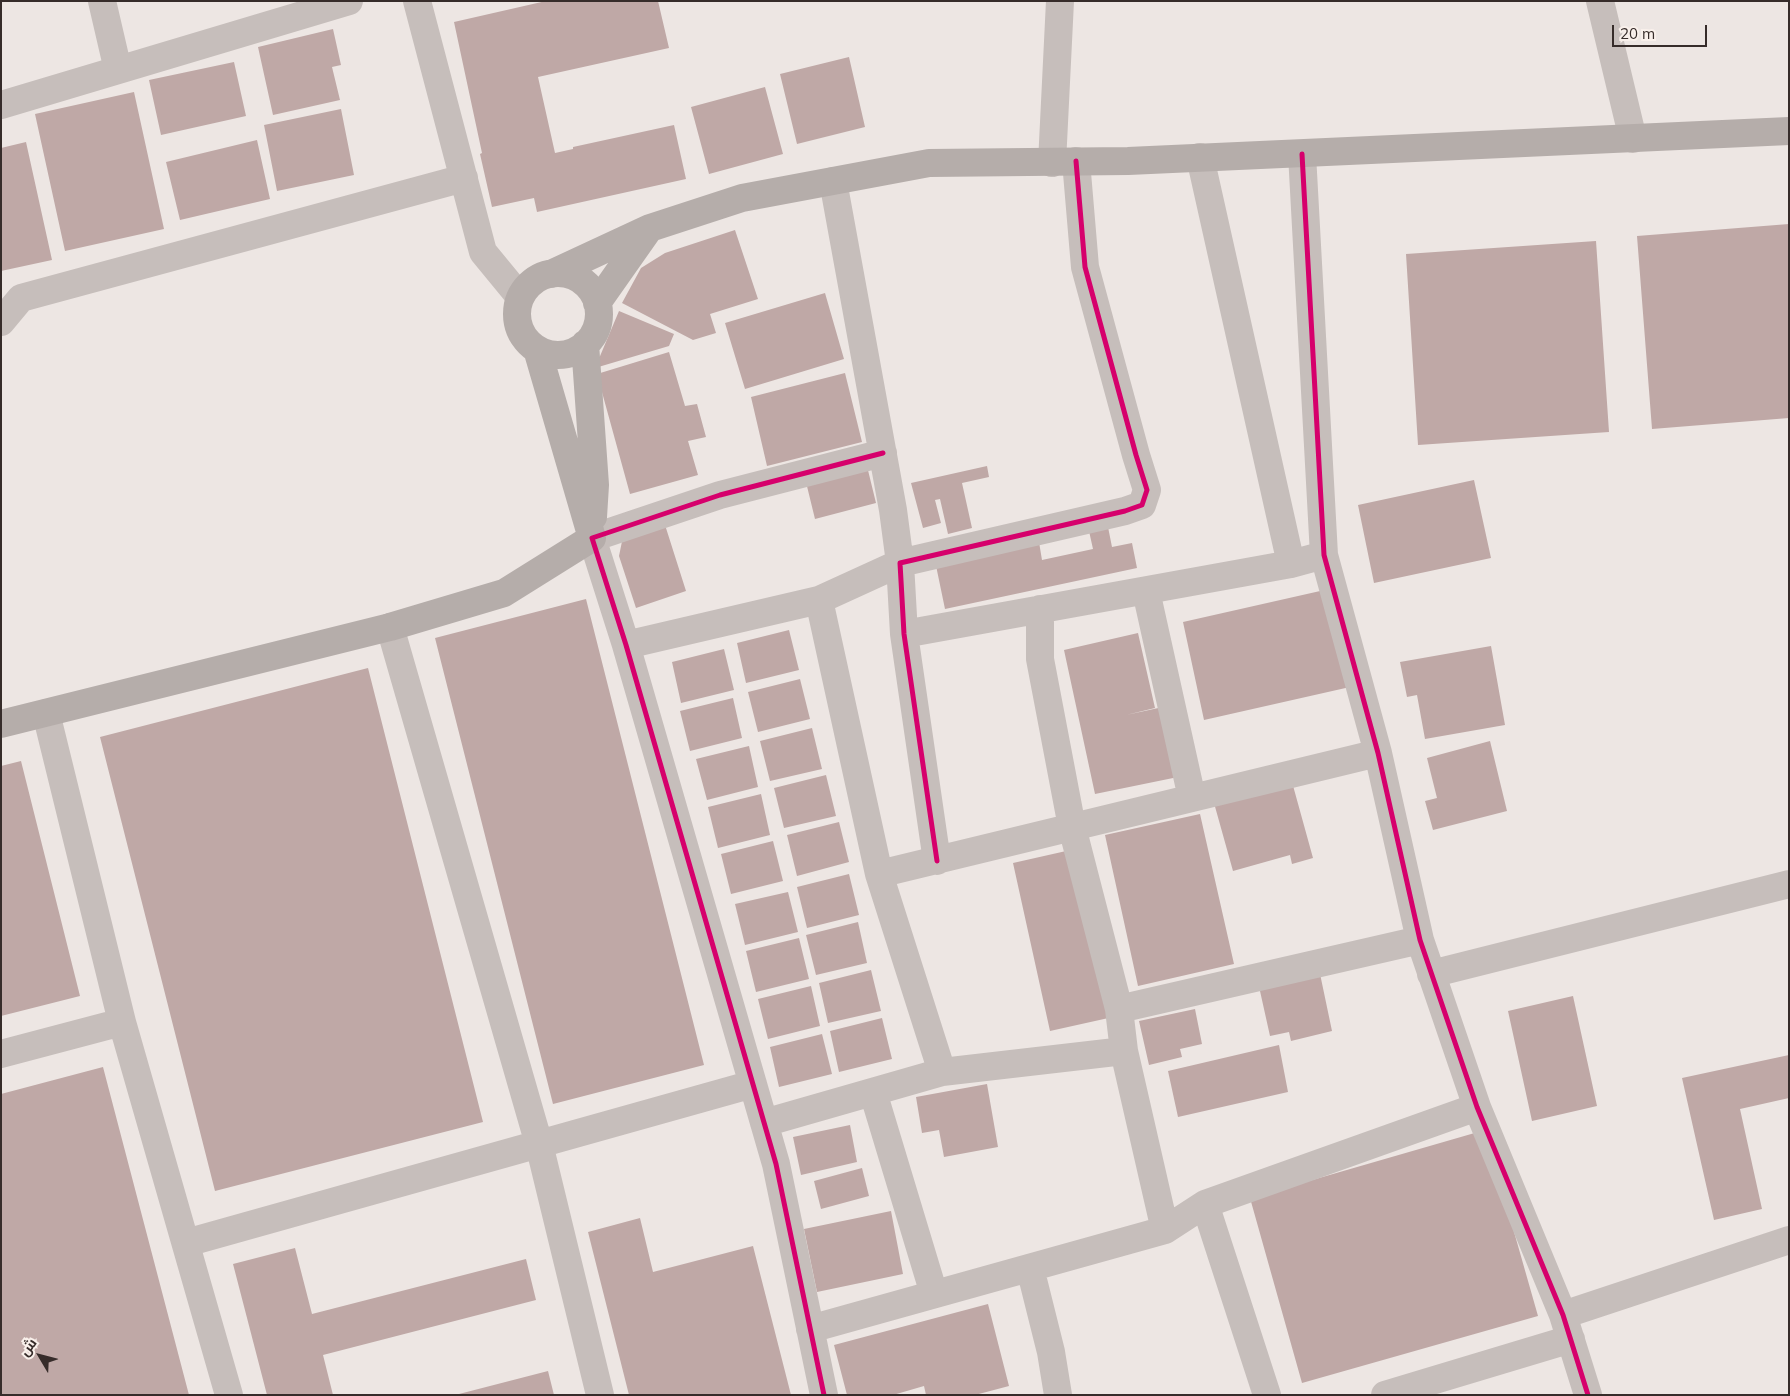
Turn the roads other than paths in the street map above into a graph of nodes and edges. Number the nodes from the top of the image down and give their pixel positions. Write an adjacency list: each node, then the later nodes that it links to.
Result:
1 (102, 1): 6 (street)
2 (349, 1): 6 (street)
3 (417, 1): 13 (street)
4 (1060, 1): 12 (street)
5 (1600, 1): 9 (street)
6 (118, 70): 7 (street)
7 (1, 105)
8 (1789, 131): 9 (main road)
9 (1634, 139): 10 (main road)
10 (1302, 154): 11 (main road); 24 (street)
11 (1200, 157): 12 (main road); 26 (street)
12 (1064, 162): 14 (main road); 25 (street)
13 (464, 178): 17 (street); 19 (street)
14 (833, 181): 15 (main road); 22 (street)
15 (650, 228): 16 (main road); 18 (main road)
16 (551, 274): 17 (main road); 18 (main road)
17 (520, 297): 21 (main road)
18 (597, 303): 20 (main road)
19 (1, 322)
20 (585, 344): 21 (main road); 23 (main road)
21 (537, 349): 23 (main road)
22 (883, 453): 23 (street); 25 (street)
23 (592, 538): 30 (main road); 32 (street)
24 (1324, 556): 26 (street); 35 (street)
25 (900, 563): 28 (street); 31 (street)
26 (1291, 564): 27 (street)
27 (1146, 591): 29 (street); 36 (street)
28 (819, 600): 32 (street); 39 (street)
29 (1040, 609): 31 (street); 37 (street)
30 (390, 627): 33 (main road); 52 (street)
31 (904, 634): 38 (street)
32 (626, 645): 48 (street)
33 (46, 713): 34 (main road); 44 (street)
34 (1, 724)
35 (1378, 753): 36 (street); 41 (street)
36 (1192, 798): 37 (street)
37 (1072, 827): 38 (street); 43 (street)
38 (937, 860): 39 (street)
39 (879, 874): 47 (street)
40 (1789, 884): 42 (street)
41 (1420, 940): 42 (street); 43 (street)
42 (1431, 974): 50 (street)
43 (1119, 1009): 45 (street)
44 (122, 1022): 46 (street); 56 (street)
45 (1124, 1051): 47 (street); 54 (street)
46 (1, 1054)
47 (942, 1072): 49 (street)
48 (753, 1084): 51 (street); 52 (street)
49 (873, 1092): 51 (street); 58 (street)
50 (1477, 1107): 53 (street); 59 (street)
51 (764, 1123): 60 (street)
52 (540, 1144): 56 (street); 62 (street)
53 (1205, 1204): 54 (street); 65 (street)
54 (1165, 1230): 57 (street)
55 (1789, 1240): 59 (street)
56 (186, 1243): 61 (street)
57 (1030, 1268): 58 (street); 64 (street)
58 (934, 1294): 60 (street)
59 (1567, 1327): 66 (street); 67 (street)
60 (810, 1329): 63 (street)
61 (229, 1395)
62 (600, 1395)
63 (824, 1395)
64 (1058, 1395)
65 (1267, 1395)
66 (1385, 1395)
67 (1588, 1395)

